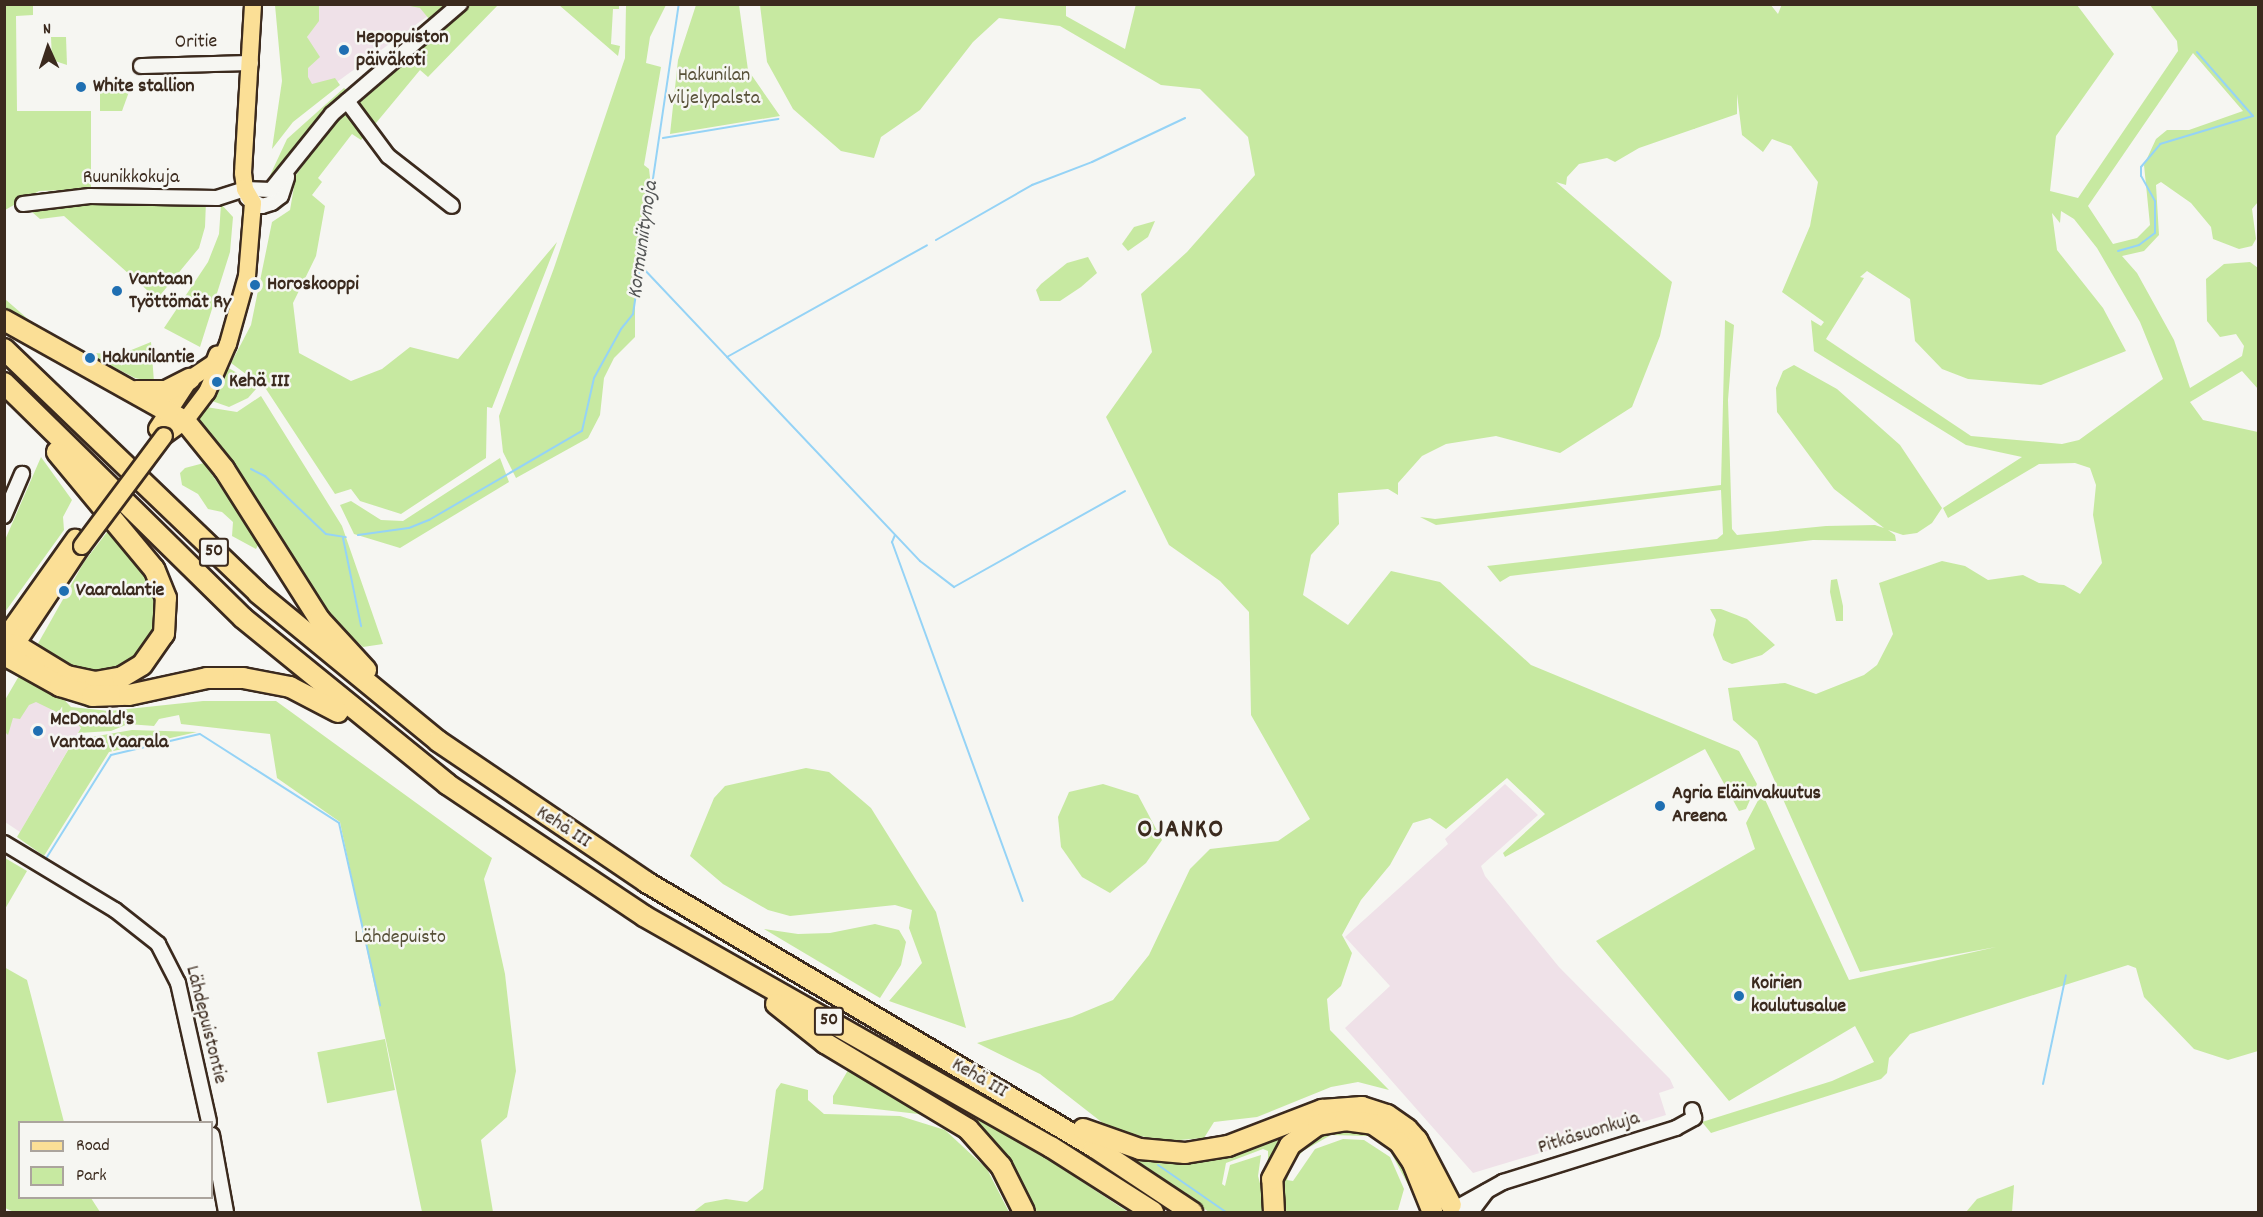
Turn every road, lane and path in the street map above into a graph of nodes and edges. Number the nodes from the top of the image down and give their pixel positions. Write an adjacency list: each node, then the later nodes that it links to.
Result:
1 (253, 4): 3 (main road)
2 (460, 4): 5 (street)
3 (251, 63): 4 (street, Oritie); 6 (main road)
4 (141, 66)
5 (347, 101): 6 (street, Ruunikkokuja); 8 (street)
6 (246, 194): 7 (street, Ruunikkokuja); 11 (main road); 15 (main road)
7 (23, 204)
8 (452, 206)
9 (4, 320): 14 (highway)
10 (4, 349): 19 (highway, Kehä III / 50)
11 (190, 379): 14 (highway); 15 (main road)
12 (4, 383): 20 (highway, Kehä III / 50)
13 (4, 387): 18 (highway)
14 (125, 387): 15 (highway)
15 (177, 417): 18 (main road, bridge); 19 (highway)
16 (14, 480): 17 (street)
17 (4, 516)
18 (7, 650): 20 (highway)
19 (438, 741): 23 (highway, Kehä III / 50)
20 (408, 755): 22 (highway, Kehä III / 50)
21 (4, 843): 25 (street, Lähdepuistontie)
22 (644, 916): 26 (highway, Kehä III / 50); 31 (highway)
23 (1030, 1109): 28 (highway); 34 (highway, Kehä III / 50)
24 (1692, 1110): 28 (street, Pitkäsuonkuja)
25 (209, 1121)
26 (1013, 1127): 32 (highway); 33 (highway, Kehä III / 50)
27 (213, 1140): 30 (street)
28 (1460, 1209): 29 (main road)
29 (1431, 1211): 35 (highway)
30 (226, 1212)
31 (1024, 1212)
32 (1135, 1212)
33 (1153, 1212)
34 (1192, 1212)
35 (1274, 1212)

